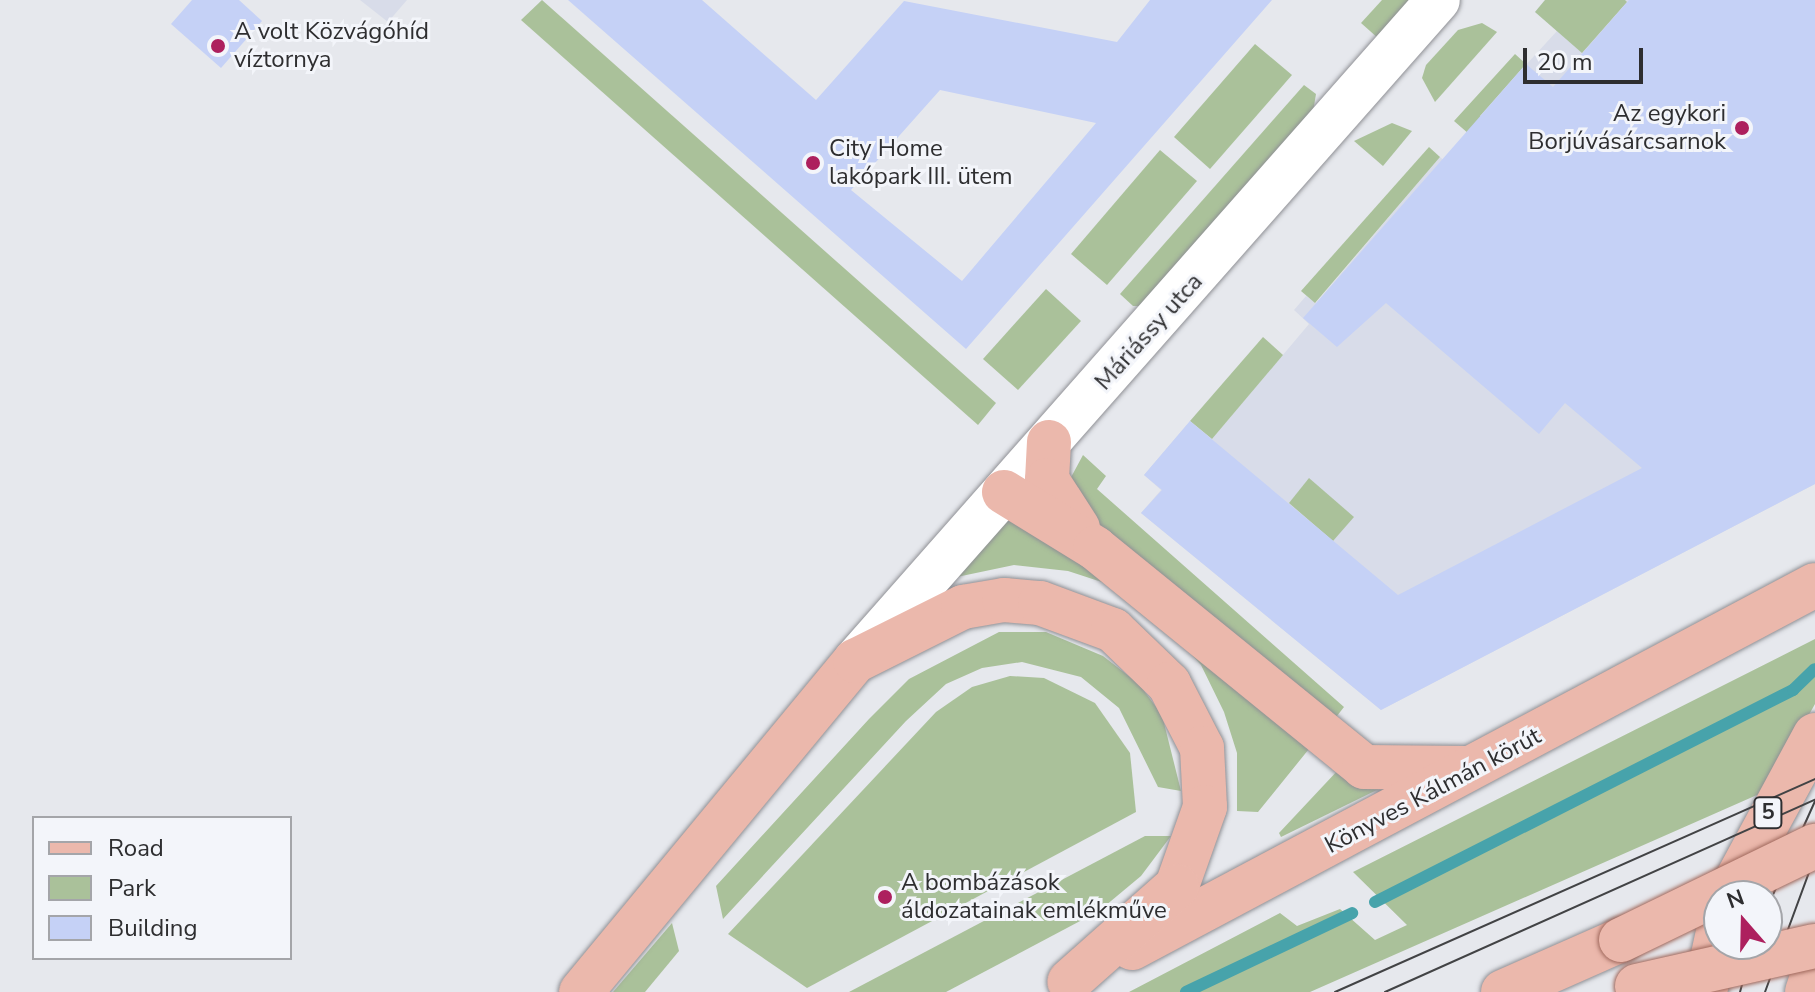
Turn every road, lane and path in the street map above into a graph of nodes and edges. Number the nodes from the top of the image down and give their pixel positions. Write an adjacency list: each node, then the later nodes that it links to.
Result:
1 (1438, 0): 2 (street, Máriássy utca)
2 (1049, 442): 3 (street, Máriássy utca); 4 (main road)
3 (1004, 492): 4 (main road); 6 (street, Máriássy utca)
4 (1095, 548): 8 (main road)
5 (1815, 585): 8 (main road, Könyves Kálmán körút)
6 (855, 661): 14 (main road); 16 (main road)
7 (1815, 735): 10 (main road, 5)
8 (1480, 767): 14 (main road, Könyves Kálmán körút)
9 (1815, 846): 17 (main road, bridge)
10 (1737, 880)
11 (1815, 946): 15 (main road, bridge)
12 (1712, 960): 18 (main road)
13 (1815, 968): 19 (main road)
14 (1059, 987)
15 (1626, 989)
16 (581, 992)
17 (1503, 992)
18 (1705, 992)
19 (1807, 992)

